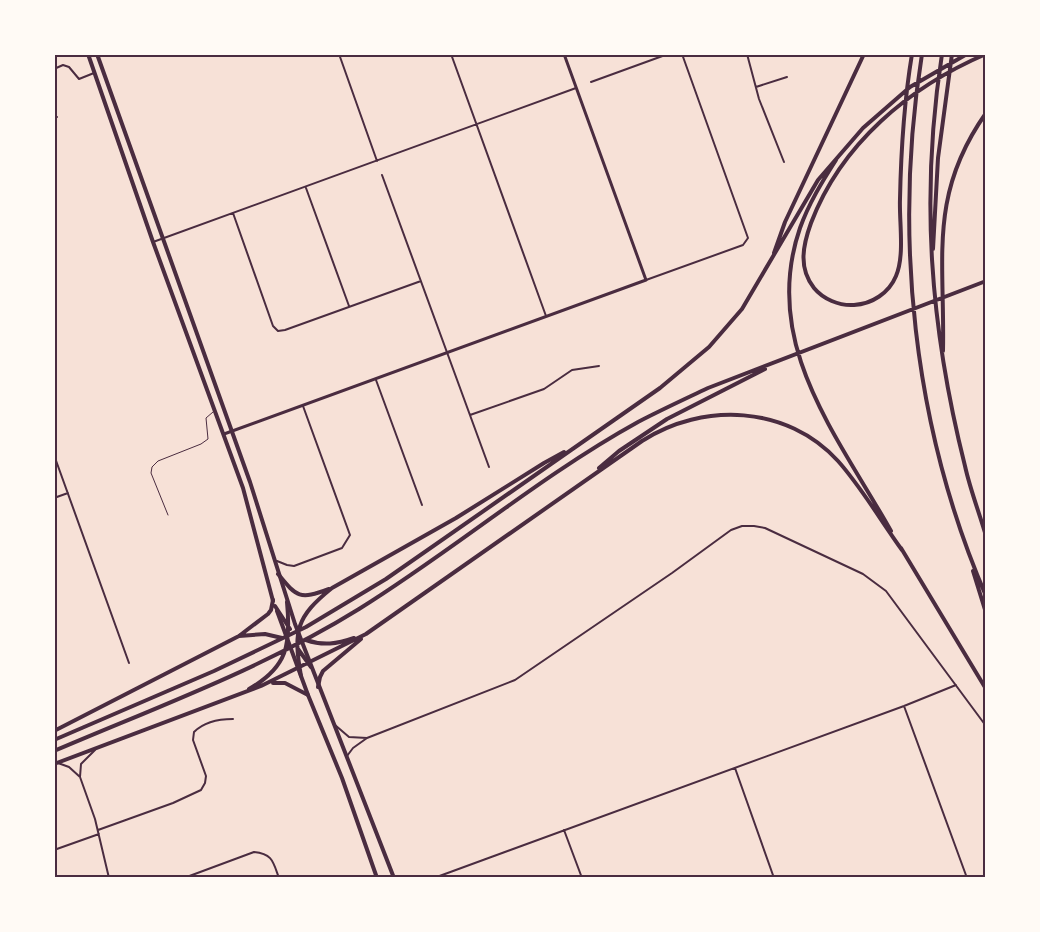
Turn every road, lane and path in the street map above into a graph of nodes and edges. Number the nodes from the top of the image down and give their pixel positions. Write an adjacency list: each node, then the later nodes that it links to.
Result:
1 (88, 54): 17 (main road)
2 (97, 54): 30 (main road)
3 (339, 54): 25 (street)
4 (451, 54): 23 (street)
5 (564, 54): 21 (street)
6 (668, 54): 19 (street)
7 (682, 54): 35 (street)
8 (747, 54): 20 (street)
9 (864, 54): 32 (main road)
10 (912, 54): 14 (main road)
11 (922, 54): 59 (main road)
12 (942, 54): 33 (main road)
13 (952, 54): 33 (main road)
14 (986, 54)
15 (964, 55): 24 (main road)
16 (54, 69): 17 (street)
17 (95, 73): 31 (main road)
18 (787, 77): 20 (street)
19 (591, 82)
20 (756, 87): 26 (street)
21 (576, 88): 23 (street); 35 (street)
22 (986, 113): 41 (main road)
23 (476, 124): 25 (street); 38 (street)
24 (843, 149): 32 (main road); 58 (main road)
25 (378, 160): 28 (street)
26 (784, 162)
27 (382, 175): 34 (street)
28 (306, 187): 29 (street); 37 (street)
29 (232, 213): 30 (street); 37 (street)
30 (162, 239): 31 (street); 47 (main road)
31 (153, 242): 45 (main road)
32 (768, 267): 49 (main road)
33 (932, 277): 41 (main road)
34 (421, 280): 37 (street); 39 (street)
35 (646, 280): 38 (street)
36 (986, 280): 40 (main road)
37 (349, 306)
38 (546, 316): 39 (street)
39 (447, 352): 43 (street); 46 (street)
40 (776, 363): 52 (main road); 90 (main road)
41 (943, 364): 57 (main road)
42 (599, 366): 46 (street)
43 (376, 380): 44 (street); 55 (street)
44 (303, 406): 47 (street); 60 (street)
45 (215, 410): 48 (main road); 56 (lane)
46 (470, 416): 51 (street)
47 (232, 432): 48 (street); 60 (main road)
48 (224, 434): 64 (main road)
49 (576, 447): 62 (main road); 88 (main road)
50 (54, 455): 53 (street)
51 (489, 467)
52 (579, 484): 58 (main road); 68 (main road)
53 (68, 493): 54 (street); 73 (street)
54 (54, 498)
55 (422, 505)
56 (168, 515)
57 (986, 536)
58 (902, 550): 79 (main road)
59 (968, 554): 63 (main road); 66 (main road)
60 (273, 558): 61 (main road)
61 (278, 574): 62 (main road); 65 (main road)
62 (332, 588): 69 (main road)
63 (986, 596)
64 (273, 600): 67 (main road); 70 (main road)
65 (287, 602): 67 (main road); 69 (main road)
66 (986, 613)
67 (287, 628): 69 (main road); 71 (main road)
68 (366, 634): 69 (main road); 74 (main road); 78 (main road)
69 (298, 635): 72 (main road); 74 (main road)
70 (238, 636): 71 (main road); 86 (main road)
71 (288, 642): 72 (main road); 75 (main road); 80 (main road)
72 (298, 650): 74 (main road); 75 (main road)
73 (129, 663)
74 (310, 665): 75 (main road); 78 (main road)
75 (299, 668): 77 (main road); 81 (main road)
76 (956, 685): 82 (street); 85 (street); 87 (street)
77 (261, 687): 80 (main road); 81 (main road)
78 (318, 687): 84 (main road)
79 (986, 689)
80 (238, 695): 89 (main road)
81 (308, 695): 98 (main road)
82 (904, 706): 93 (street); 106 (street)
83 (233, 719): 96 (street)
84 (333, 723): 87 (street); 91 (main road)
85 (986, 726)
86 (54, 731)
87 (367, 738): 91 (street)
88 (54, 740)
89 (97, 749): 92 (main road); 94 (street)
90 (54, 751)
91 (346, 758): 99 (main road)
92 (56, 764): 94 (street)
93 (734, 767): 95 (street); 105 (street)
94 (80, 777): 96 (street)
95 (564, 830): 103 (street); 104 (street)
96 (98, 832): 97 (street); 100 (street)
97 (54, 850)
98 (377, 877)
99 (394, 877)
100 (109, 878)
101 (184, 878): 102 (street)
102 (279, 878)
103 (434, 878)
104 (582, 878)
105 (774, 878)
106 (967, 878)

